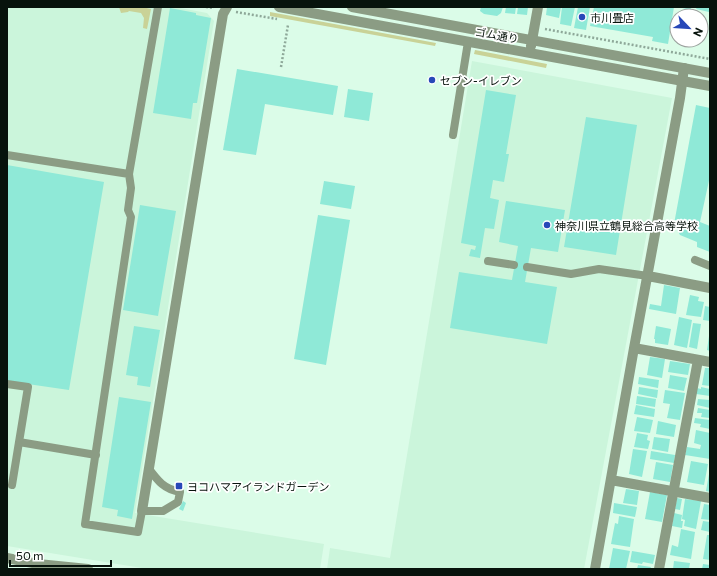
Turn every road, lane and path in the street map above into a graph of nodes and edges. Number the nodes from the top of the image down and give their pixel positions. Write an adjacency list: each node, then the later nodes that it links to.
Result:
1 (158, 7): 21 (lane)
2 (206, 7): 7 (path)
3 (227, 7): 35 (street)
4 (279, 7): 11 (street, ゴム通り)
5 (352, 7): 10 (street, ゴム通り)
6 (538, 7): 10 (street)
7 (213, 8)
8 (288, 25): 14 (path)
9 (542, 30): 13 (path)
10 (532, 40): 12 (street); 15 (street, ゴム通り)
11 (468, 42): 12 (street, ゴム通り); 19 (lane)
12 (530, 53): 17 (street, ゴム通り)
13 (710, 59)
14 (281, 68)
15 (684, 68): 16 (street, ゴム通り); 17 (street)
16 (710, 73)
17 (681, 81): 18 (street, ゴム通り); 27 (street)
18 (710, 86)
19 (453, 135)
20 (7, 155): 21 (lane)
21 (129, 174): 34 (lane)
22 (695, 260): 25 (lane)
23 (488, 261): 24 (lane)
24 (514, 265)
25 (710, 266)
26 (527, 267): 27 (lane)
27 (648, 276): 28 (street); 29 (street)
28 (710, 288)
29 (634, 348): 30 (street); 37 (street)
30 (698, 360): 31 (street); 39 (street)
31 (710, 362)
32 (7, 384): 33 (lane)
33 (19, 442): 34 (lane); 36 (lane)
34 (96, 455): 41 (lane)
35 (149, 469): 41 (street); 41 (lane)
36 (11, 470): 38 (lane)
37 (611, 480): 39 (street); 44 (street)
38 (12, 485)
39 (673, 491): 40 (street); 45 (street)
40 (710, 498)
41 (142, 511)
42 (7, 558): 43 (street)
43 (88, 569)
44 (595, 569)
45 (659, 569)

